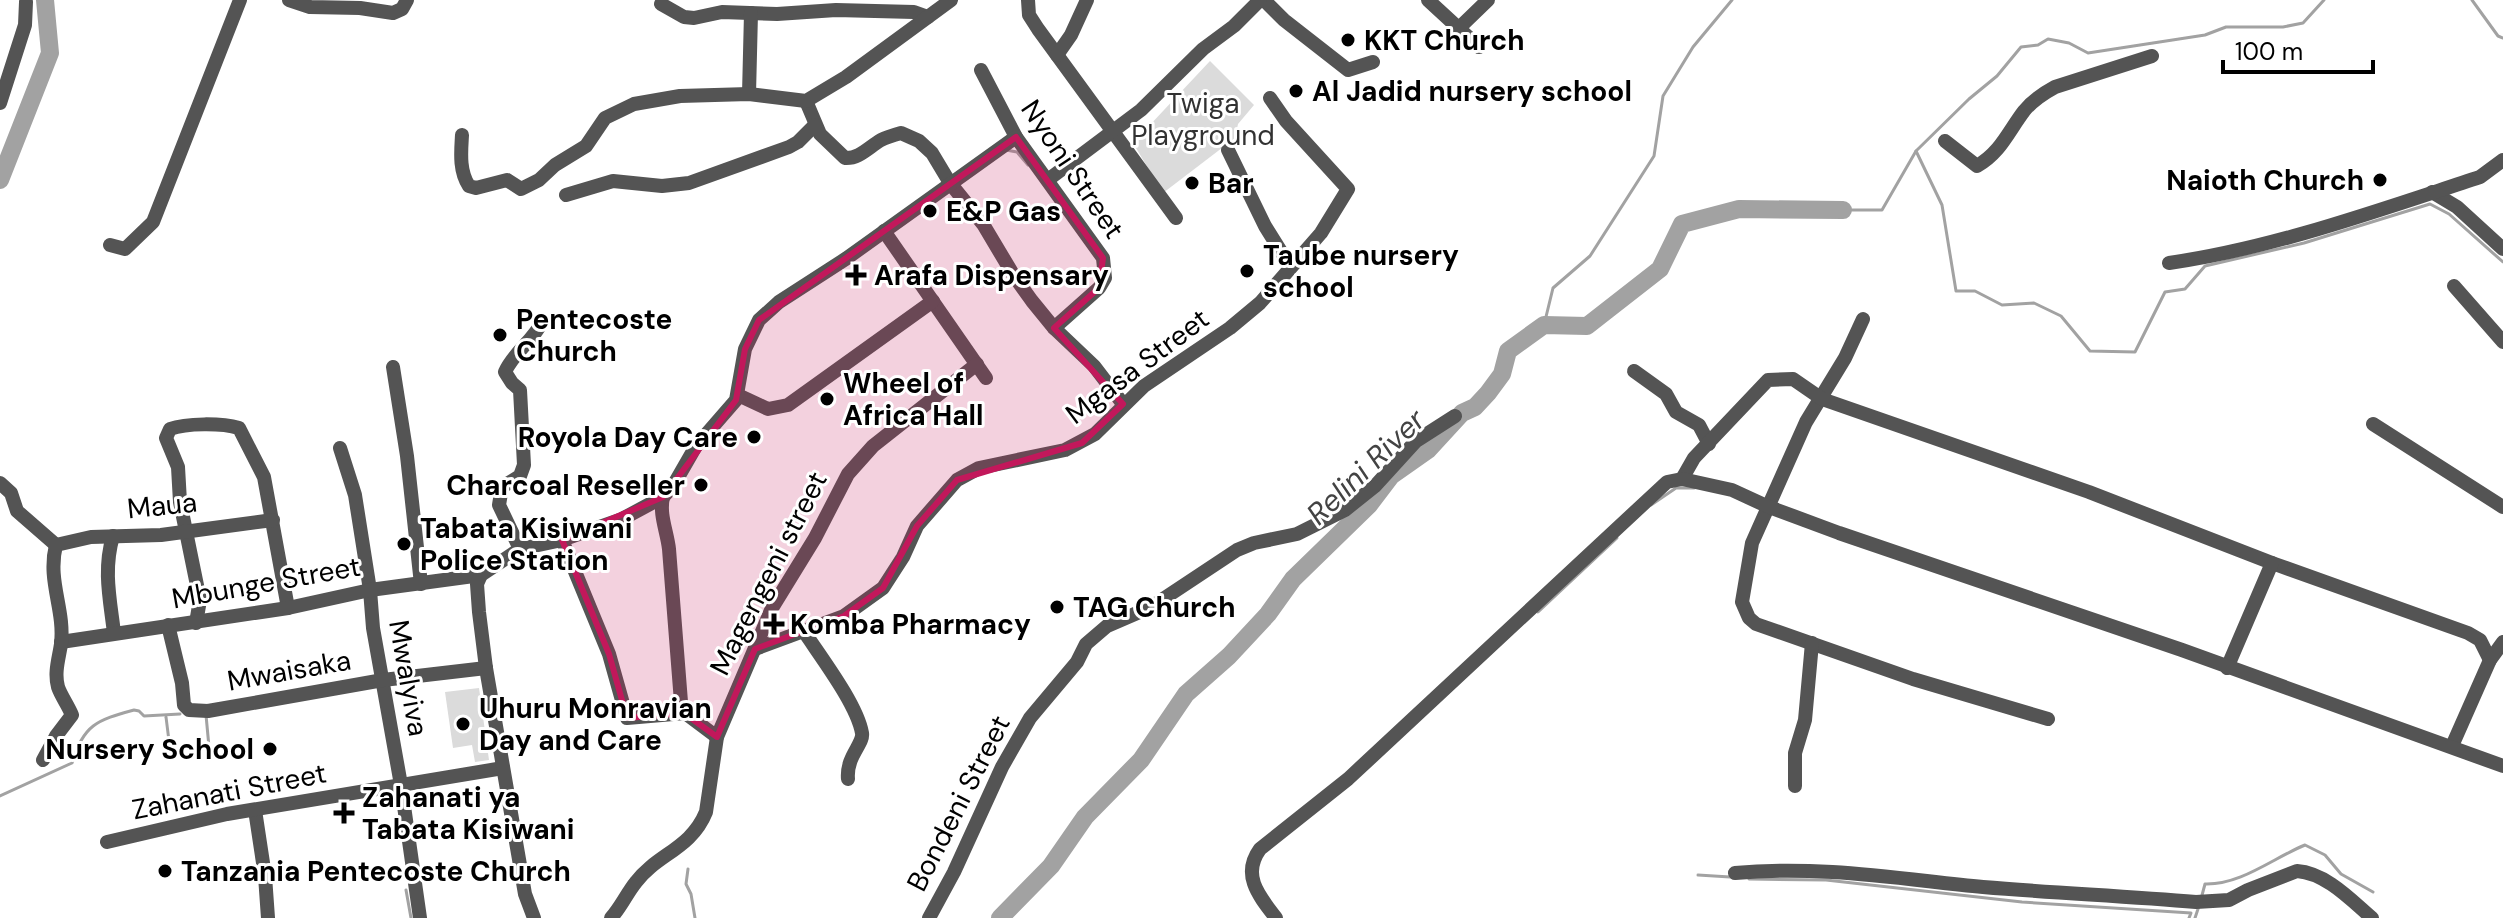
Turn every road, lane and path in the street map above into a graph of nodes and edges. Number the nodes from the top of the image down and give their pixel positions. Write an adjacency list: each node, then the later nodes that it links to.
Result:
1 (240, 0): 37 (street)
2 (289, 0): 3 (street)
3 (407, 0)
4 (951, 0): 13 (street)
5 (1028, 0): 16 (street)
6 (1087, 0): 16 (street)
7 (1262, 0): 18 (street); 25 (street)
8 (1428, 0): 14 (street)
9 (1488, 0): 14 (street)
10 (26, 2): 23 (street)
11 (661, 4): 12 (street)
12 (751, 13): 13 (street); 20 (street)
13 (928, 17): 22 (street)
14 (1459, 28): 15 (street)
15 (1479, 47)
16 (1057, 55): 25 (street)
17 (2152, 56): 28 (street)
18 (1373, 62)
19 (981, 70): 27 (street, Nyoni Street)
20 (749, 94): 22 (street); 26 (street)
21 (1270, 98): 40 (street, Mgasa Street)
22 (806, 101): 24 (street)
23 (0, 103)
24 (815, 125): 32 (street); 34 (street)
25 (1113, 131): 31 (street); 35 (street)
26 (462, 135)
27 (1016, 137): 31 (street, Nyoni Street); 32 (street)
28 (1945, 141)
29 (1228, 150): 40 (street)
30 (2503, 160): 33 (street)
31 (1049, 179): 45 (street, Nyoni Street)
32 (950, 183): 36 (street); 45 (street)
33 (2432, 192): 38 (street); 39 (street)
34 (566, 195)
35 (1176, 218)
36 (884, 231): 42 (street); 51 (street)
37 (110, 245)
38 (2503, 249)
39 (2169, 263)
40 (1290, 266): 53 (street, Mgasa Street)
41 (2454, 286): 46 (street)
42 (933, 301): 47 (street); 51 (street)
43 (1863, 319): 52 (street)
44 (542, 322): 68 (street)
45 (1054, 328): 53 (street)
46 (2503, 342)
47 (977, 364): 50 (street); 81 (street, Magengeni street)
48 (393, 367): 71 (street)
49 (1634, 371): 56 (street)
50 (986, 378)
51 (738, 395): 60 (street)
52 (1822, 399): 56 (street); 61 (street); 69 (street)
53 (1123, 404): 76 (street, Mgasa Street)
54 (1455, 416): 104 (street, Bondeni Street)
55 (2373, 424): 62 (street)
56 (1709, 444): 58 (street)
57 (340, 448): 72 (street, Mwalyiva)
58 (1682, 479): 61 (street); 105 (street)
59 (0, 483): 67 (street)
60 (663, 497): 66 (street); 86 (street)
61 (1769, 507): 80 (street); 84 (street)
62 (2503, 507)
63 (273, 520): 64 (street, Maua); 64 (street); 73 (street)
64 (186, 531): 65 (street, Maua); 74 (street)
65 (113, 536): 67 (street, Maua); 77 (street)
66 (562, 540): 68 (street); 86 (street)
67 (56, 545): 78 (street)
68 (520, 549): 70 (street)
69 (2272, 563): 82 (street); 84 (street)
70 (481, 575): 71 (street, Mbunge Street); 83 (street)
71 (421, 584): 72 (street, Mbunge Street)
72 (370, 590): 73 (street, Mbunge Street); 85 (street, Mwalyiva)
73 (288, 608): 74 (street, Mbunge Street)
74 (196, 623): 75 (street, Mbunge Street)
75 (168, 625): 77 (street, Mbunge Street); 85 (street, Mwaisaka)
76 (803, 630): 81 (street, Mgasa Street); 93 (street)
77 (114, 633): 78 (street, Mbunge Street)
78 (61, 642): 90 (street)
79 (2503, 642): 82 (street)
80 (1812, 643): 87 (street); 95 (street)
81 (755, 649): 88 (street, Magengeni street)
82 (2490, 660): 89 (street)
83 (486, 668): 85 (street, Mwaisaka); 92 (street)
84 (2227, 668): 89 (street)
85 (383, 680): 94 (street, Mwalyiva)
86 (685, 713): 88 (street)
87 (2048, 719)
88 (717, 737): 103 (street, Magengeni street)
89 (2452, 746): 91 (street)
90 (43, 760)
91 (2503, 766)
92 (503, 768): 94 (street, Zahanati Street); 100 (street)
93 (848, 779)
94 (401, 785): 96 (street, Zahanati Street); 102 (street, Mwalyiva)
95 (1795, 786)
96 (255, 810): 97 (street, Zahanati Street); 101 (street)
97 (107, 842)
98 (1735, 873): 99 (street)
99 (2196, 902): 106 (street); 107 (street)
100 (530, 917)
101 (268, 918)
102 (420, 918)
103 (611, 918)
104 (929, 918)
105 (1276, 918)
106 (2191, 918)
107 (2372, 918)

